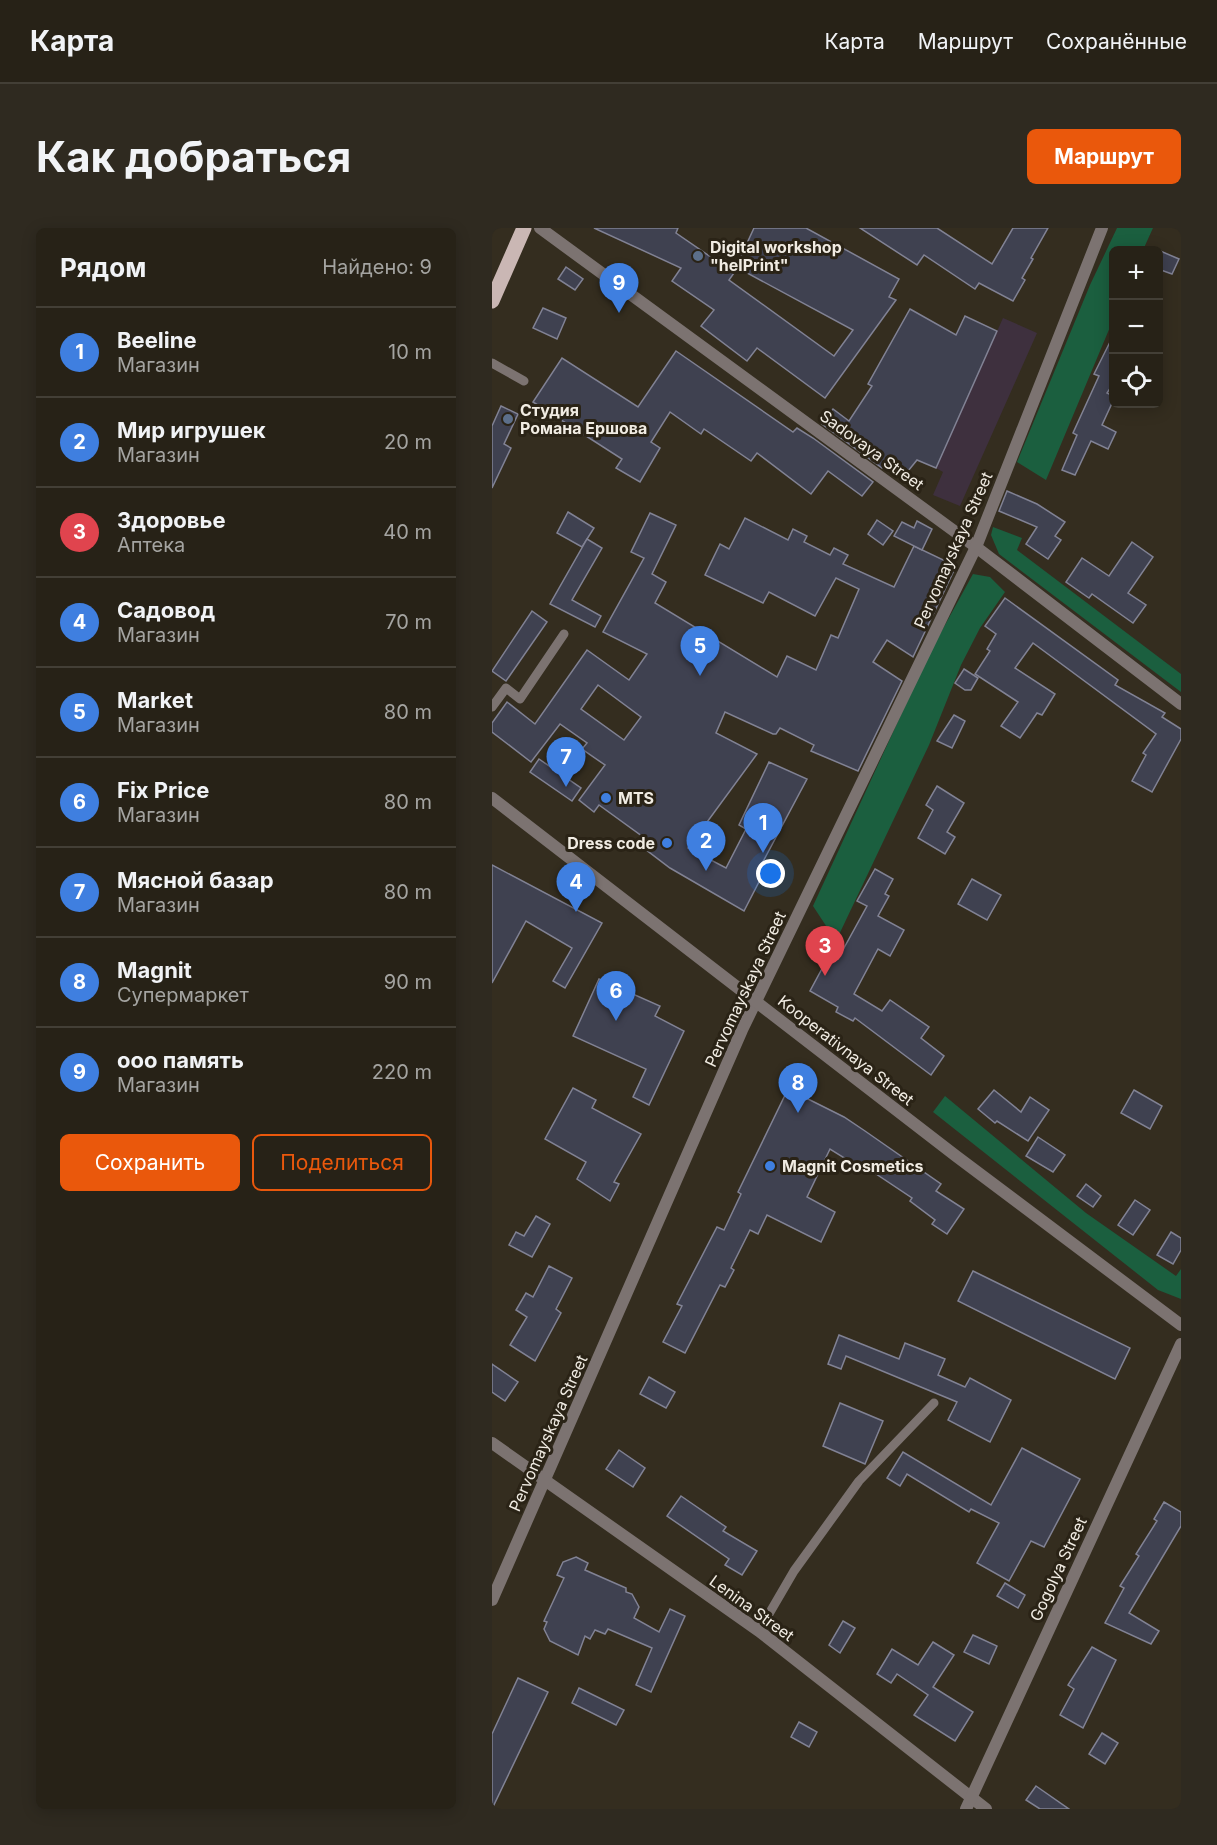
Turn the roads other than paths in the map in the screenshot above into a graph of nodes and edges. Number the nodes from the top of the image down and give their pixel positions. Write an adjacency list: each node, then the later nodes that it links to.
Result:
1 (524, 228): 4 (main road)
2 (540, 228): 7 (street, Sadovaya Street)
3 (1102, 228): 7 (street, Pervomayskaya Street)
4 (492, 301)
5 (492, 363): 6 (lane)
6 (524, 381)
7 (976, 547): 9 (street, Sadovaya Street); 12 (street, Pervomayskaya Street)
8 (564, 634): 10 (lane)
9 (1181, 704)
10 (492, 707)
11 (492, 798): 12 (street, Kooperativnaya Street)
12 (756, 1002): 13 (street, Kooperativnaya Street); 17 (street, Pervomayskaya Street)
13 (1181, 1325)
14 (1181, 1344): 20 (street, Gogolya Street)
15 (934, 1403): 19 (lane)
16 (492, 1443): 17 (street, Lenina Street)
17 (545, 1481): 18 (street, Pervomayskaya Street); 19 (street, Lenina Street)
18 (492, 1600)
19 (759, 1631): 20 (street, Lenina Street)
20 (968, 1803): 21 (street, Lenina Street)
21 (986, 1809)

